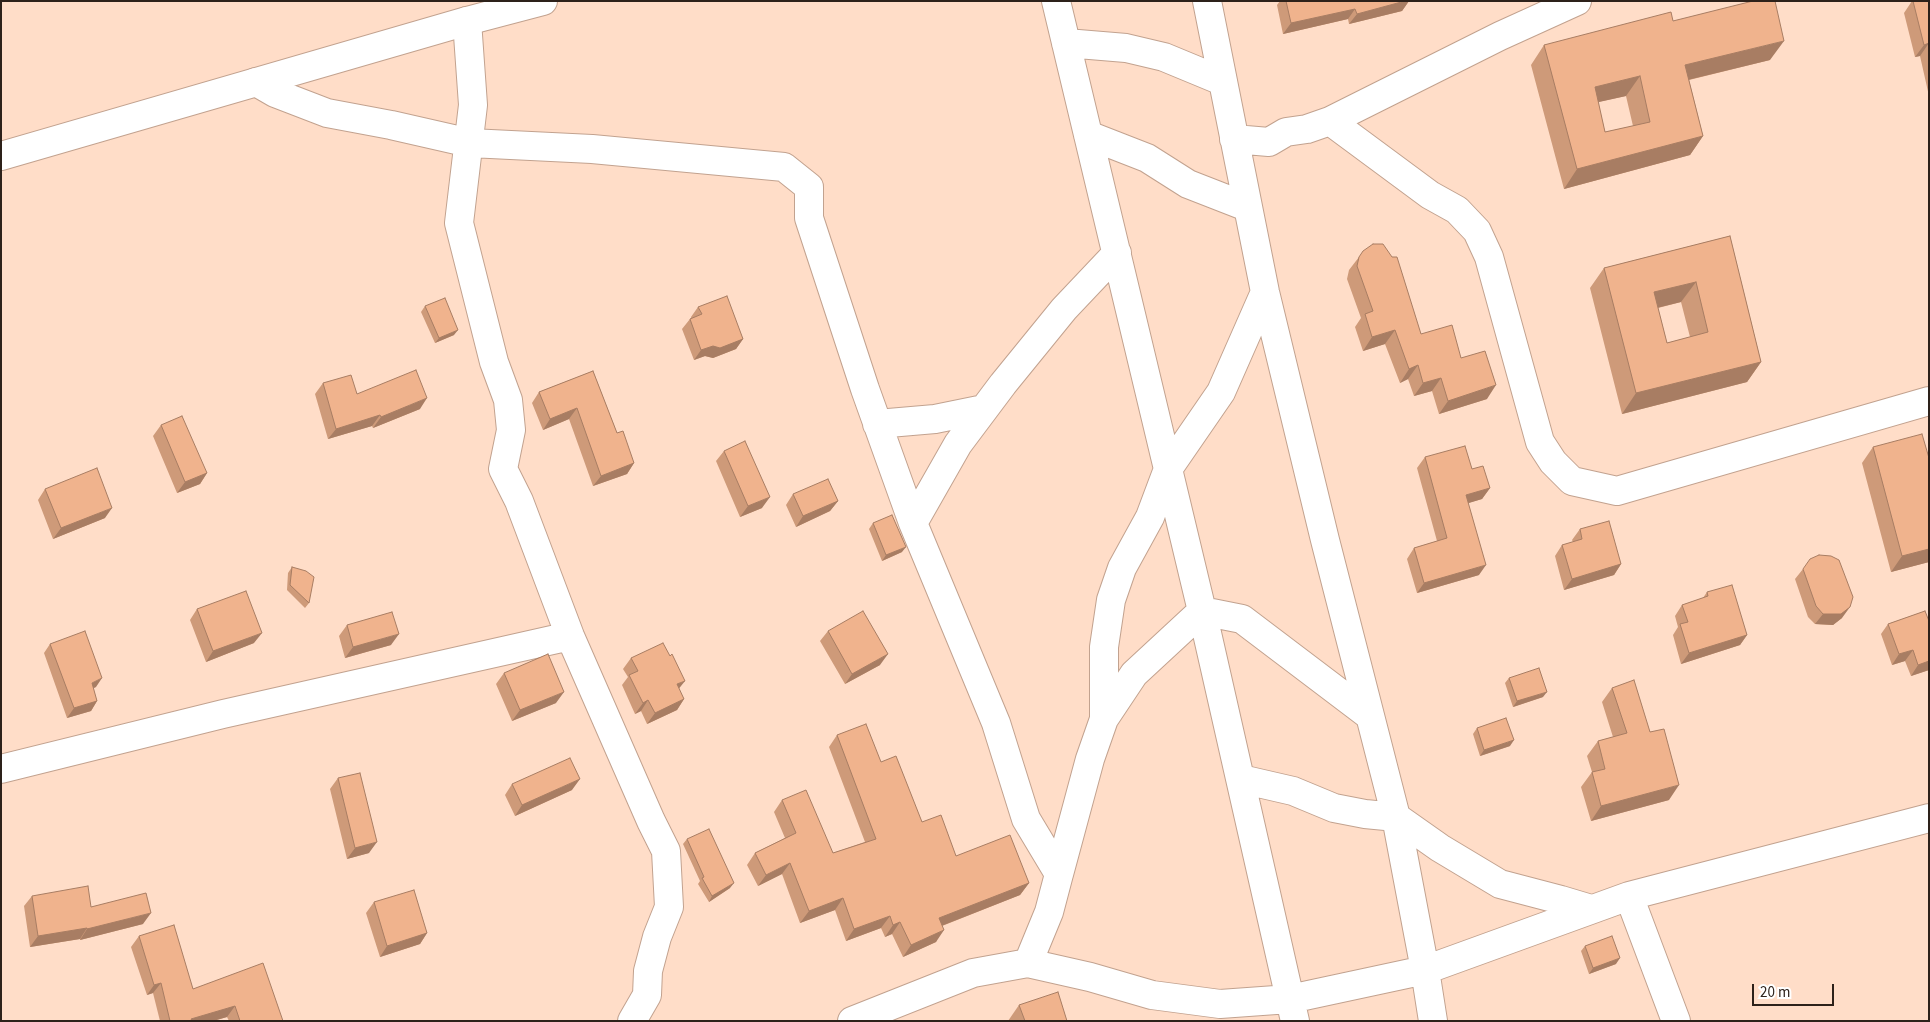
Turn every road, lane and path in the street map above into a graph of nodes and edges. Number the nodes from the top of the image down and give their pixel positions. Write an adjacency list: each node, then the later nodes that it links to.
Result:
1 (543, 1): 5 (street)
2 (1056, 1): 6 (street)
3 (1207, 1): 7 (street)
4 (1577, 1): 9 (street)
5 (467, 21): 8 (street); 12 (street)
6 (1066, 43): 7 (street); 10 (street)
7 (1222, 81): 11 (street)
8 (256, 82): 12 (street); 13 (street)
9 (1330, 121): 11 (street); 17 (street)
10 (1088, 134): 14 (street); 15 (street)
11 (1234, 139): 14 (street)
12 (470, 143): 19 (street); 23 (street)
13 (1, 156)
14 (1248, 207): 16 (street)
15 (1117, 253): 18 (street); 20 (street)
16 (1265, 292): 20 (street); 24 (street)
17 (1929, 401)
18 (984, 409): 19 (street); 21 (street)
19 (877, 424): 21 (street)
20 (1168, 469): 22 (street); 25 (street)
21 (913, 523): 30 (street)
22 (1202, 611): 24 (street); 25 (street); 27 (street)
23 (570, 636): 26 (street); 36 (street)
24 (1370, 716): 28 (street)
25 (1104, 718): 30 (street)
26 (1, 769)
27 (1240, 779): 28 (street); 35 (street)
28 (1396, 817): 32 (street); 34 (street)
29 (1929, 818): 31 (street)
30 (1059, 874): 33 (street)
31 (1629, 896): 32 (street); 39 (street)
32 (1591, 910): 34 (street)
33 (1028, 963): 35 (street); 37 (street)
34 (1425, 970): 35 (street); 38 (street)
35 (1293, 1010)
36 (632, 1021)
37 (852, 1021)
38 (1433, 1021)
39 (1676, 1021)

